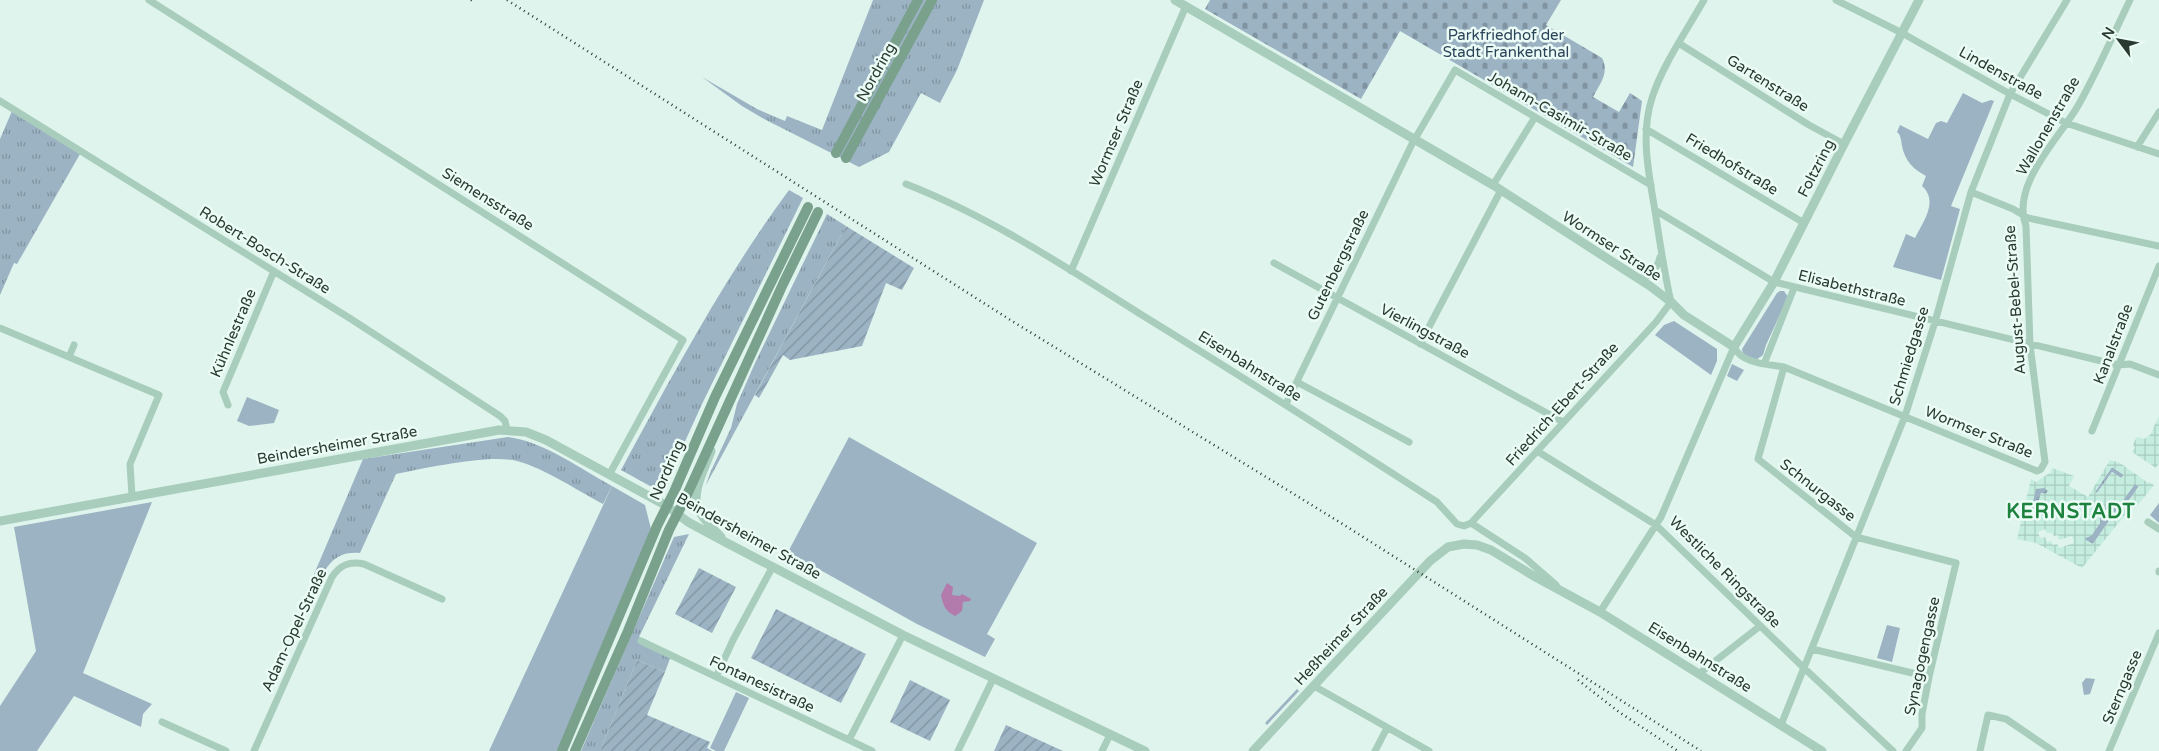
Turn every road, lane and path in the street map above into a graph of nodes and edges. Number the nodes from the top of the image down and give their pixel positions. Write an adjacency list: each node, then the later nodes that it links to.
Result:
1 (149, 0): 68 (street, Siemensstraße)
2 (918, 0): 23 (main road, Nordring)
3 (932, 0): 25 (main road, Nordring)
4 (1175, 0): 10 (street, Wormser Straße)
5 (1704, 0): 12 (street)
6 (1836, 0): 11 (street, Lindenstraße)
7 (1919, 0): 11 (street, Foltzring)
8 (2067, 0): 14 (street, Schmiedgasse)
9 (2130, 0): 18 (street, Wallonenstraße)
10 (1186, 6): 20 (street, Wormser Straße); 40 (street, Wormser Straße)
11 (1902, 33): 14 (street, Lindenstraße); 21 (street, Foltzring)
12 (1680, 44): 19 (street); 21 (street, Gartenstraße)
13 (1455, 70): 17 (street, Johann-Casimir-Straße); 20 (street, Gutenbergstraße)
14 (2010, 94): 18 (street, Lindenstraße); 29 (street, Schmiedgasse)
15 (0, 102): 39 (street, Robert-Bosch-Straße)
16 (2159, 112): 22 (street)
17 (1536, 117): 27 (street, Johann-Casimir-Straße); 28 (street)
18 (2066, 123): 22 (street, Lindenstraße); 33 (street, Wallonenstraße)
19 (1646, 129): 27 (street); 34 (street, Friedhofstraße)
20 (1414, 138): 28 (street, Wormser Straße); 44 (street, Gutenbergstraße)
21 (1844, 144): 34 (street, Foltzring)
22 (2137, 147): 24 (street, Lindenstraße)
23 (836, 153)
24 (2159, 154)
25 (846, 158)
26 (906, 184): 40 (street, Eisenbahnstraße)
27 (1651, 185): 31 (street)
28 (1497, 188): 41 (street, Wormser Straße); 48 (street)
29 (1971, 192): 33 (street); 46 (street, Schmiedgasse)
30 (808, 207): 70 (main road, Nordring)
31 (1655, 210): 36 (street); 42 (street, Elisabethstraße)
32 (818, 212): 58 (main road, Nordring)
33 (2021, 214): 35 (street); 50 (street, August-Bebel-Straße)
34 (1804, 223): 42 (street, Foltzring)
35 (2159, 246)
36 (1661, 255): 41 (street); 45 (street)
37 (1274, 263): 44 (street, Vierlingstraße)
38 (2159, 266): 54 (street, Kanalstraße)
39 (274, 271): 60 (street, Kühnlestraße); 63 (street, Robert-Bosch-Straße)
40 (1071, 271): 59 (street, Eisenbahnstraße)
41 (1636, 277): 45 (street, Wormser Straße)
42 (1774, 282): 43 (street, Elisabethstraße); 51 (street, Foltzring)
43 (1794, 288): 46 (street, Elisabethstraße); 53 (street)
44 (1337, 299): 48 (street, Vierlingstraße); 57 (street, Gutenbergstraße)
45 (1671, 302): 51 (street, Wormser Straße); 62 (street, Friedrich-Ebert-Straße)
46 (1935, 322): 50 (street, Elisabethstraße); 61 (street, Schmiedgasse)
47 (0, 328): 52 (street)
48 (1420, 344): 62 (street, Vierlingstraße)
49 (74, 345): 52 (street)
50 (2030, 345): 54 (street, Elisabethstraße); 67 (street, August-Bebel-Straße)
51 (1734, 347): 53 (street, Wormser Straße); 75 (street, Westliche Ringstraße)
52 (69, 357): 69 (street)
53 (1764, 364): 55 (street, Wormser Straße)
54 (2118, 365): 56 (street, Elisabethstraße); 64 (street, Kanalstraße)
55 (1784, 367): 61 (street, Wormser Straße); 77 (street, Schnurgasse)
56 (2159, 376)
57 (1297, 382): 59 (street, Gutenbergstraße); 65 (street)
58 (732, 396): 71 (main road, Nordring); 78 (street, Nordring)
59 (1286, 404): 74 (street, Eisenbahnstraße)
60 (228, 405)
61 (1905, 416): 67 (street, Wormser Straße); 77 (street, Schmiedgasse)
62 (1563, 422): 66 (street, Friedrich-Ebert-Straße)
63 (507, 430): 68 (street, Beindersheimer Straße); 69 (street, Beindersheimer Straße)
64 (2092, 431)
65 (1409, 442)
66 (1537, 451): 74 (street, Friedrich-Ebert-Straße); 75 (street)
67 (2038, 471)
68 (609, 475): 70 (street, Beindersheimer Straße)
69 (132, 496): 72 (street, Beindersheimer Straße)
70 (667, 506): 71 (street, Beindersheimer Straße); 103 (main road, Nordring)
71 (677, 514): 78 (street, Beindersheimer Straße); 104 (main road, Nordring)
72 (0, 521)
73 (2148, 522): 76 (street)
74 (1471, 524): 82 (street, Eisenbahnstraße)
75 (1656, 525): 84 (street); 85 (street, Westliche Ringstraße)
76 (2159, 529)
77 (1856, 537): 80 (street, Schnurgasse); 89 (street, Schmiedgasse)
78 (726, 543): 81 (street, Beindersheimer Straße)
79 (1455, 546): 82 (street, Eisenbahnstraße); 95 (street, Heßheimer Straße)
80 (1956, 563): 93 (street, Synagogengasse)
81 (774, 566): 87 (street, Beindersheimer Straße); 92 (street)
82 (1561, 591): 84 (street, Eisenbahnstraße)
83 (442, 599): 102 (street, Adam-Opel-Straße)
84 (1600, 612): 91 (street, Eisenbahnstraße)
85 (1760, 626): 90 (street, Westliche Ringstraße); 91 (street)
86 (2159, 633): 117 (street, Sterngasse)
87 (902, 635): 94 (street, Beindersheimer Straße); 100 (street)
88 (641, 641): 92 (street, Fontanesistraße)
89 (1812, 649): 90 (street, Schmiedgasse); 93 (street)
90 (1804, 669): 97 (street, Schmiedgasse); 113 (street, Westliche Ringstraße)
91 (1700, 673): 97 (street, Eisenbahnstraße)
92 (716, 677): 100 (street, Fontanesistraße)
93 (1929, 677): 114 (street, Synagogengasse)
94 (993, 679): 99 (street, Beindersheimer Straße); 106 (street)
95 (1314, 686): 98 (street); 109 (street, Heßheimer Straße)
96 (162, 722): 101 (street)
97 (1781, 725): 112 (street, Eisenbahnstraße)
98 (1387, 728): 110 (street); 111 (street)
99 (1110, 735): 107 (street); 108 (street, Beindersheimer Straße)
100 (849, 740): 105 (street, Fontanesistraße)
101 (226, 751)
102 (254, 751)
103 (562, 751)
104 (575, 751)
105 (872, 751)
106 (958, 751)
107 (1102, 751)
108 (1144, 751)
109 (1253, 751)
110 (1375, 751)
111 (1429, 751)
112 (1822, 751)
113 (1893, 751)
114 (1906, 751)
115 (1980, 751): 116 (street)
116 (2053, 751)
117 (2109, 751)

